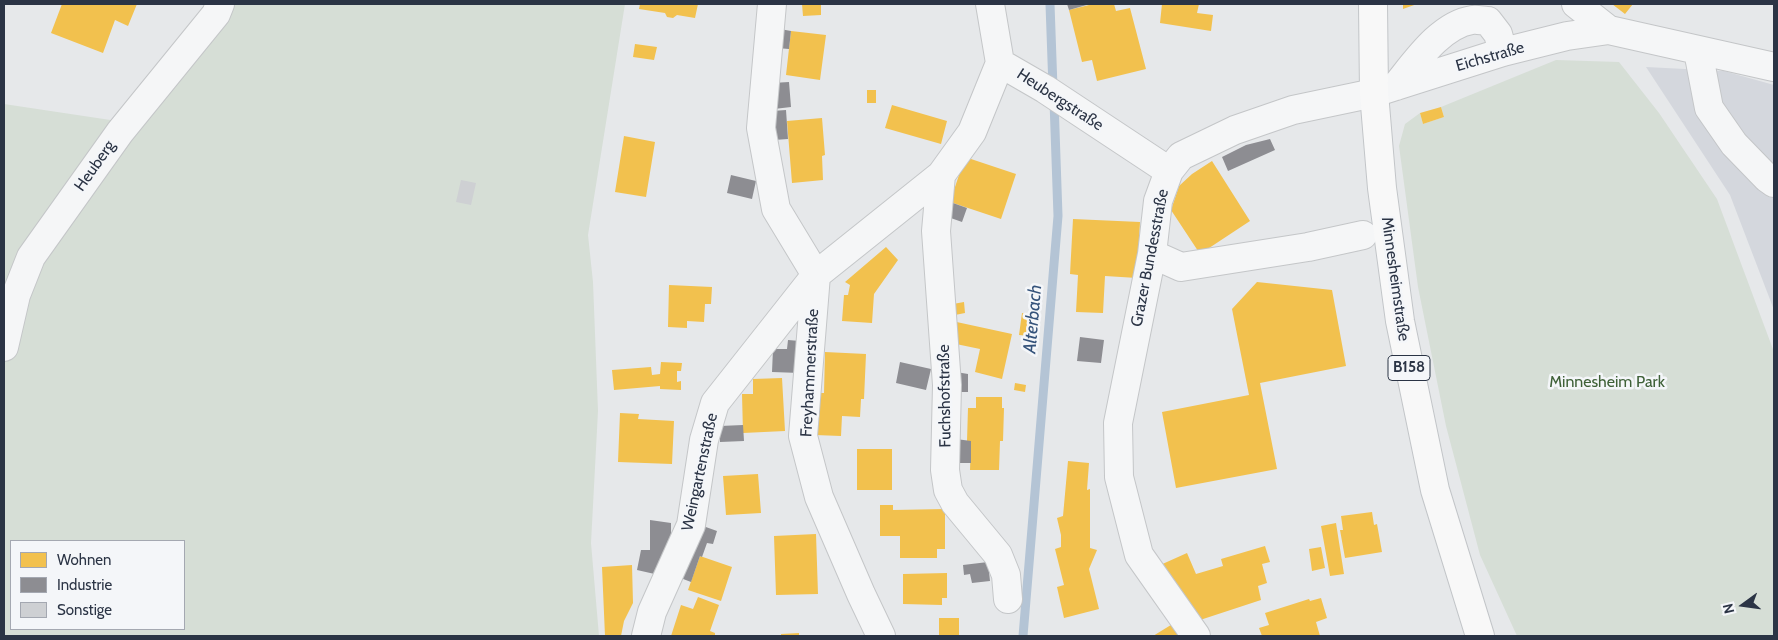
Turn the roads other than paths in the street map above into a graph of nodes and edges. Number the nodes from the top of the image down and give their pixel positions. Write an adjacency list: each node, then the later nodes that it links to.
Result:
1 (220, 4): 18 (street, Heuberg)
2 (772, 4): 17 (street)
3 (990, 4): 9 (street, Heubergstraße)
4 (1373, 4): 11 (main road, B158)
5 (1576, 4): 6 (street, Eichstraße)
6 (1609, 30): 7 (street, Eichstraße); 8 (street, Eichstraße)
7 (1698, 51): 10 (street, Eichstraße); 14 (street)
8 (1503, 52): 11 (street, Eichstraße); 11 (street)
9 (1000, 63): 12 (street, Heubergstraße); 13 (street, Weingartenstraße)
10 (1771, 63)
11 (1385, 89): 12 (street, Grazer Bundesstraße); 23 (main road, Minnesheimstraße / B158)
12 (1169, 171): 16 (street, Grazer Bundesstraße)
13 (941, 175): 17 (street, Weingartenstraße); 19 (street, Fuchshofstraße)
14 (1774, 183)
15 (1363, 235): 16 (street)
16 (1152, 254): 22 (street, Grazer Bundesstraße)
17 (816, 275): 20 (street, Weingartenstraße); 21 (street, Freyhammerstraße)
18 (4, 346)
19 (1008, 599)
20 (646, 636)
21 (881, 636)
22 (1196, 636)
23 (1480, 636)

